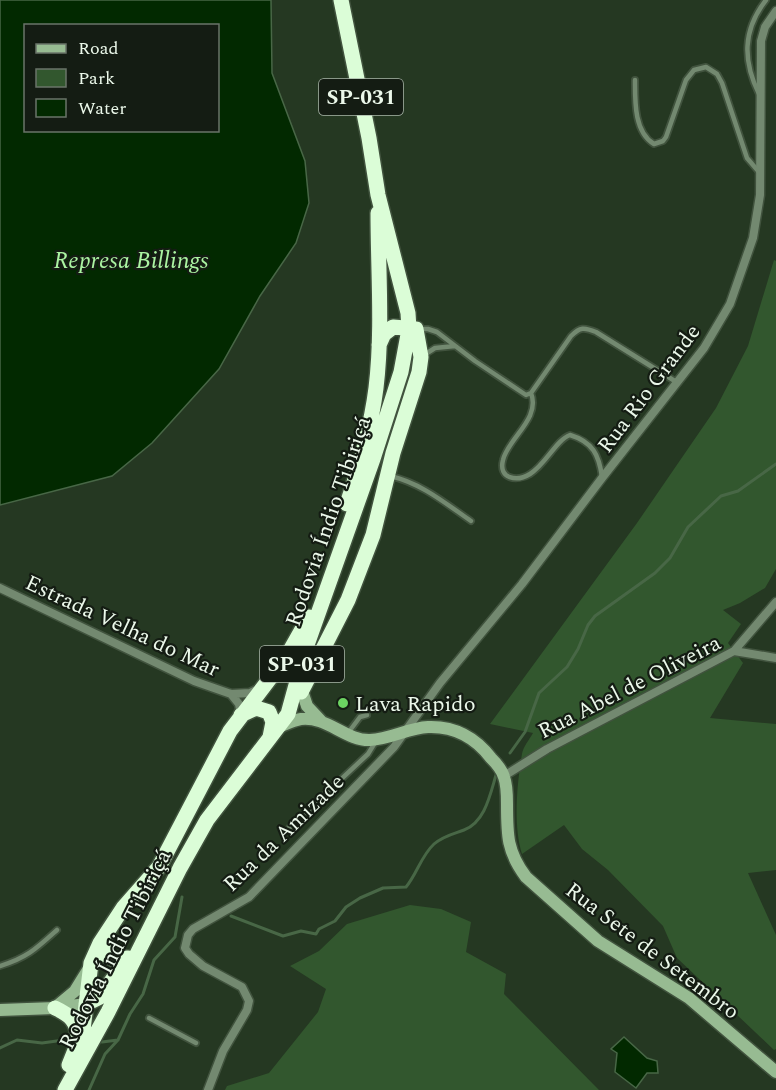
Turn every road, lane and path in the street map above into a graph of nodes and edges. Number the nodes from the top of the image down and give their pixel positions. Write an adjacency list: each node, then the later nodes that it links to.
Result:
1 (341, 0): 7 (highway, Rodovia Índio Tibiriçá / SP-031)
2 (766, 0): 5 (lane)
3 (776, 11): 5 (street, Rua Rio Grande)
4 (635, 80): 6 (lane)
5 (760, 97): 6 (street, Rua Rio Grande)
6 (761, 174): 12 (street, Rua Rio Grande)
7 (378, 195): 8 (highway, Rodovia Índio Tibiriçá / SP-031); 9 (highway, Rodovia Índio Tibiriçá / SP-031)
8 (412, 329): 9 (highway); 10 (lane); 11 (highway); 26 (highway, Rodovia Índio Tibiriçá / SP-031)
9 (379, 345): 21 (highway, Rodovia Índio Tibiriçá / SP-031)
10 (455, 346): 11 (lane); 13 (lane)
11 (421, 357): 14 (highway)
12 (678, 383): 13 (lane); 15 (street, Rua Rio Grande)
13 (531, 393): 15 (lane)
14 (387, 475): 16 (lane); 22 (highway)
15 (602, 478): 28 (street, Rua Rio Grande)
16 (471, 521)
17 (0, 588): 23 (street, Estrada Velha do Mar)
18 (776, 602): 19 (street)
19 (734, 651): 20 (street, Rua Abel de Oliveira); 32 (street, Rua Abel de Oliveira)
20 (776, 658)
21 (263, 687): 23 (street); 24 (highway, Rodovia Índio Tibiriçá / SP-031)
22 (302, 691): 26 (highway); 27 (street)
23 (231, 694): 24 (street)
24 (241, 715): 30 (highway); 35 (highway, Rodovia Índio Tibiriçá / SP-031)
25 (367, 715): 29 (lane)
26 (284, 721): 27 (street); 30 (highway, Rodovia Índio Tibiriçá / SP-031)
27 (323, 722): 29 (street)
28 (406, 731): 31 (street); 32 (street); 49 (street, Rua da Amizade)
29 (348, 734): 31 (street)
30 (269, 740): 34 (highway, Rodovia Índio Tibiriçá / SP-031)
31 (377, 740): 33 (lane)
32 (504, 776): 46 (street, Rua Sete de Setembro)
33 (289, 828)
34 (152, 926): 37 (highway); 48 (highway, Rodovia Índio Tibiriçá / SP-031)
35 (108, 929): 37 (highway); 38 (highway, Rodovia Índio Tibiriçá / SP-031)
36 (57, 930): 39 (lane)
37 (128, 958): 40 (highway)
38 (91, 963): 40 (highway, Rodovia Índio Tibiriçá / SP-031); 41 (street)
39 (0, 966)
40 (86, 1004): 41 (street); 45 (highway, Rodovia Índio Tibiriçá / SP-031)
41 (55, 1008): 42 (street); 45 (highway)
42 (0, 1010)
43 (148, 1018): 44 (lane)
44 (196, 1043)
45 (78, 1046): 47 (highway, Rodovia Índio Tibiriçá / SP-031)
46 (776, 1072)
47 (57, 1090)
48 (65, 1090)
49 (208, 1090)

